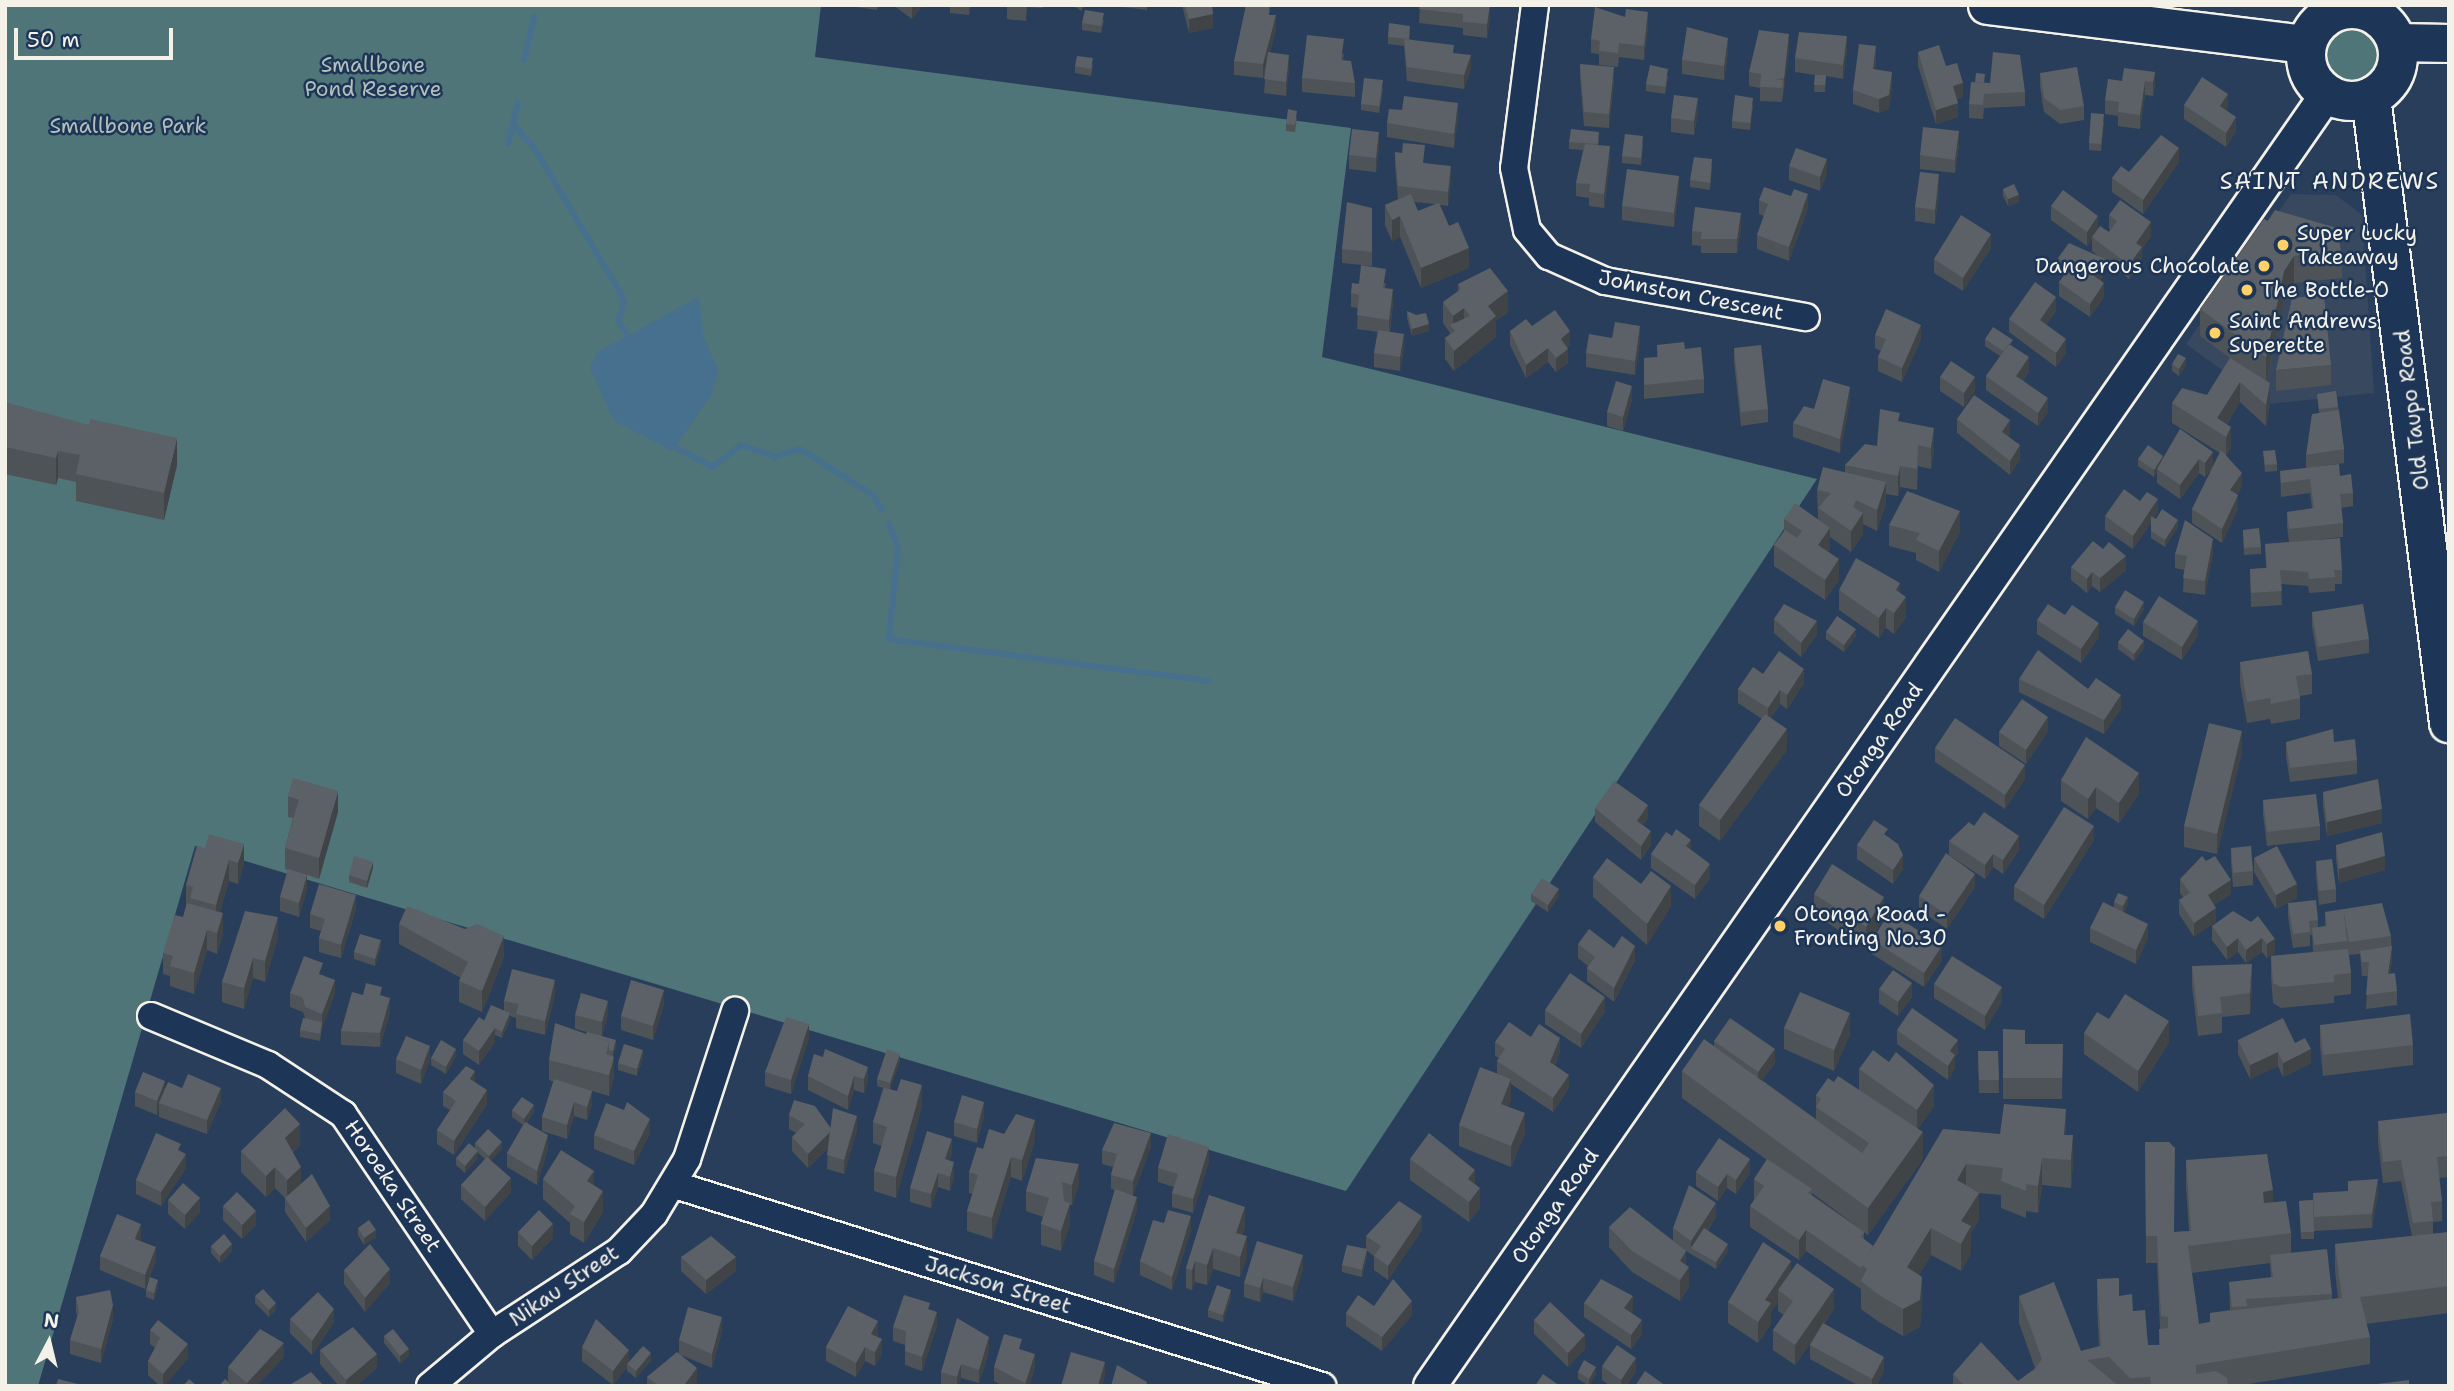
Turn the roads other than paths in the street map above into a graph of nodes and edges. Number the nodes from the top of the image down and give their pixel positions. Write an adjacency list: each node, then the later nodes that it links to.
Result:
1 (1535, 5): 9 (street, Johnston Crescent)
2 (1987, 5): 6 (main road)
3 (2355, 7): 4 (highway); 6 (highway)
4 (2396, 42): 5 (main road); 8 (highway)
5 (2449, 43)
6 (2306, 44): 7 (highway)
7 (2327, 94): 8 (highway); 17 (street, Otonga Road)
8 (2371, 97): 10 (highway, Old Taupo Road)
9 (1806, 317)
10 (2449, 723)
11 (735, 1011): 13 (street, Nikau Street)
12 (152, 1016): 14 (street, Horoeka Street)
13 (676, 1185): 14 (street, Nikau Street); 16 (street, Jackson Street)
14 (492, 1334): 15 (street, Nikau Street)
15 (430, 1386)
16 (1322, 1386)
17 (1430, 1386)

